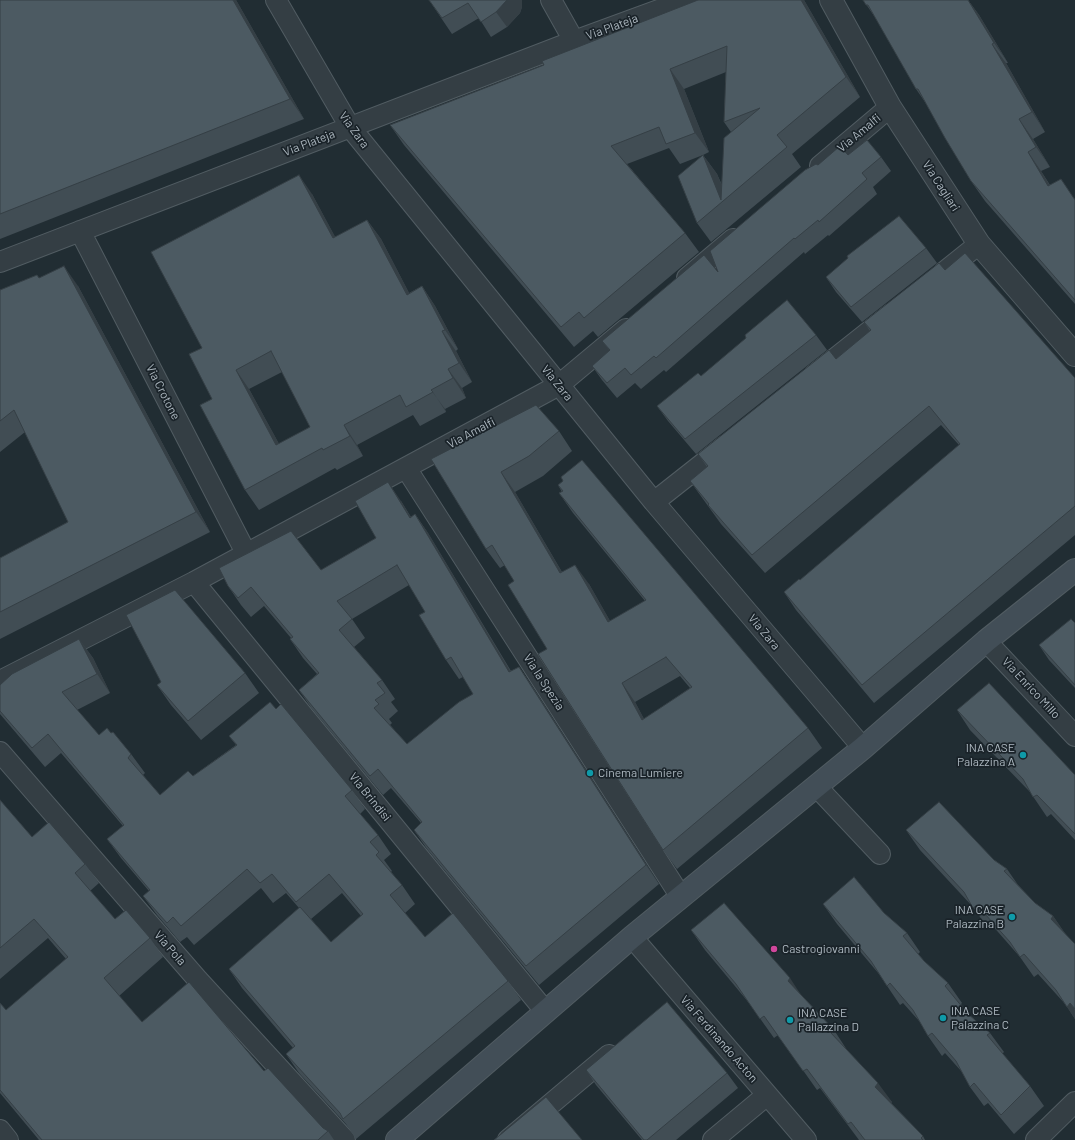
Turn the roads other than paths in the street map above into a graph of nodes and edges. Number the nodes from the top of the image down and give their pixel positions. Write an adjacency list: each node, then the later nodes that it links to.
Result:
1 (276, 0): 7 (street, Via Zara)
2 (551, 0): 5 (street)
3 (686, 0): 5 (street, Via Plateja)
4 (831, 0): 6 (street, Via Cagliari)
5 (574, 41): 7 (street, Via Plateja)
6 (890, 107): 8 (street, Via Amalfi); 11 (street, Via Cagliari)
7 (350, 127): 10 (street, Via Plateja); 18 (street, Via Zara)
8 (804, 179)
9 (749, 226): 14 (street)
10 (80, 231): 12 (street, Via Plateja); 23 (street, Via Crotone)
11 (979, 244): 13 (street); 17 (street, Via Cagliari)
12 (0, 262)
13 (929, 284)
14 (676, 287)
15 (904, 304): 19 (street)
16 (639, 318): 18 (street, Via Amalfi)
17 (1075, 355)
18 (560, 385): 21 (street, Via Amalfi); 22 (street, Via Zara)
19 (798, 388)
20 (742, 432): 22 (street)
21 (406, 468): 23 (street, Via Amalfi); 33 (street, Via la Spezia)
22 (654, 502): 29 (street, Via Zara)
23 (246, 553): 25 (street, Via Amalfi)
24 (1075, 570): 26 (main road)
25 (194, 582): 27 (street, Via Amalfi); 35 (street, Via Brindisi)
26 (986, 641): 28 (street, Via Enrico Millo); 29 (main road)
27 (0, 681)
28 (1075, 736)
29 (863, 748): 31 (main road)
30 (0, 752): 41 (street, Via Pola)
31 (816, 786): 32 (street); 33 (main road)
32 (880, 854)
33 (681, 897): 34 (main road)
34 (632, 937): 35 (main road); 37 (street, Via Ferdinando Acton)
35 (545, 1011): 42 (main road)
36 (622, 1043): 43 (street)
37 (768, 1095): 44 (street); 45 (street, Via Ferdinando Acton)
38 (1075, 1102): 46 (street)
39 (0, 1130): 40 (street)
40 (8, 1140)
41 (345, 1140)
42 (397, 1140)
43 (508, 1140)
44 (713, 1140)
45 (806, 1140)
46 (1036, 1140)

